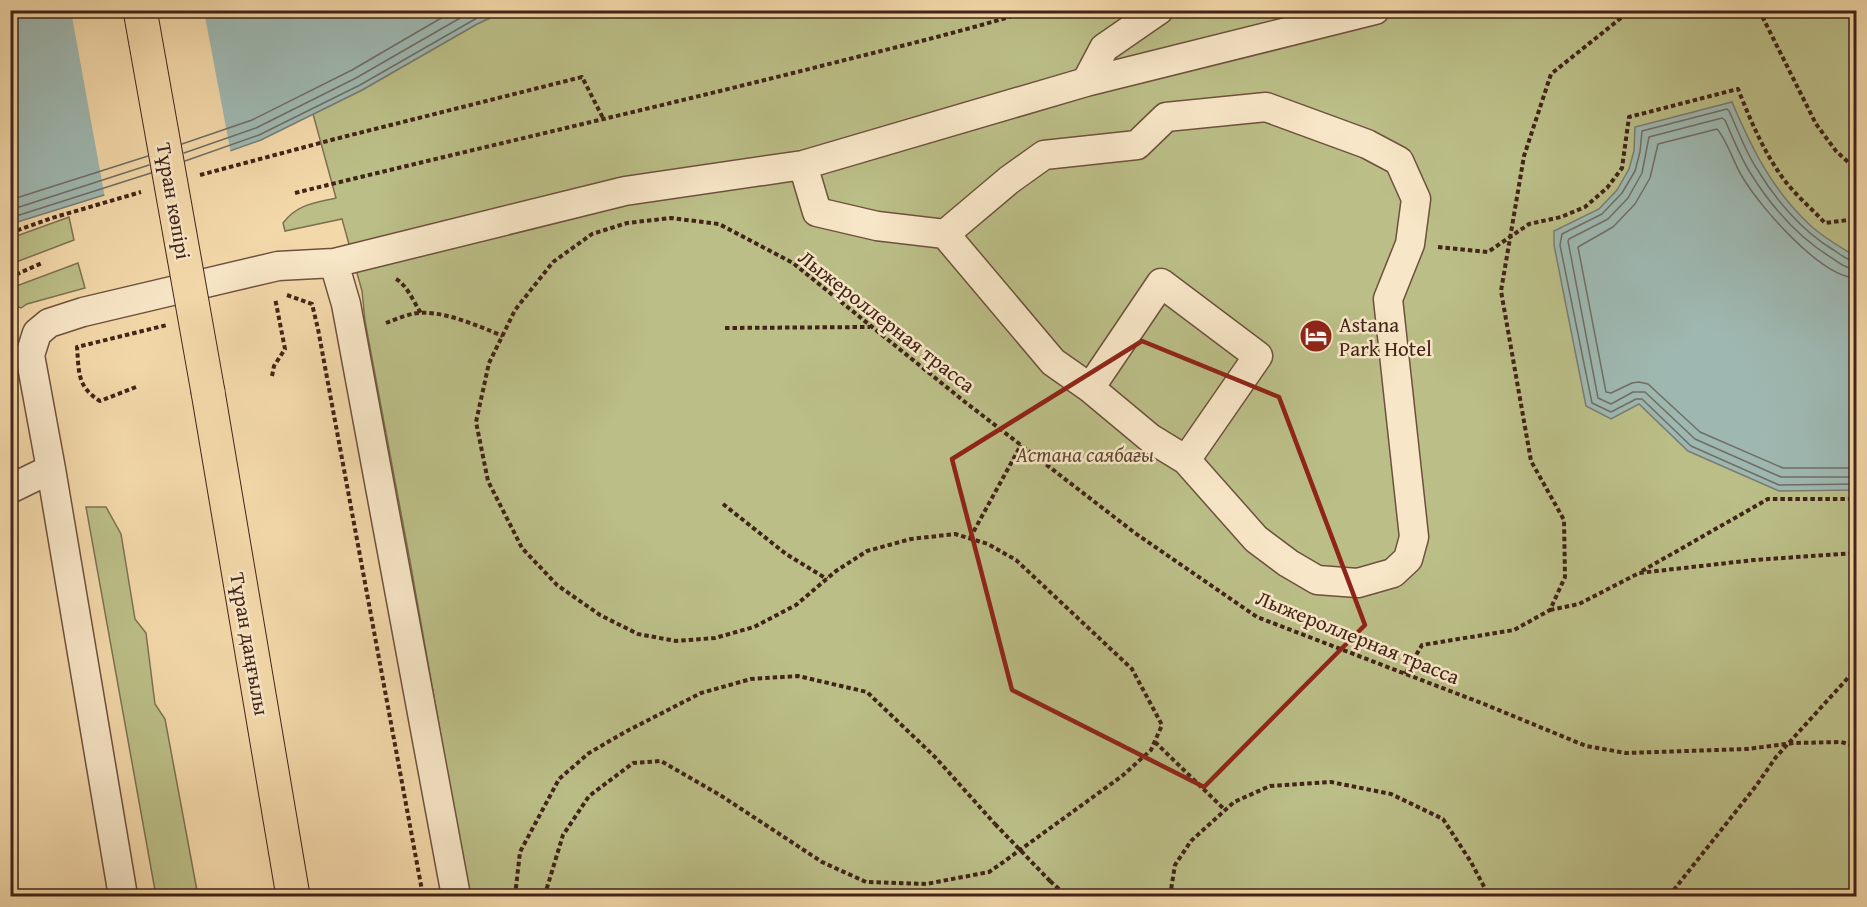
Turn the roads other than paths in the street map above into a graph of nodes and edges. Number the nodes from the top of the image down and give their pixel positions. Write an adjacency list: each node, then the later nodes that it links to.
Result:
1 (140, 10): 9 (main road, Тұран көпірі, bridge)
2 (1159, 10): 4 (street)
3 (1375, 10): 4 (street)
4 (1086, 82): 5 (street)
5 (803, 165): 6 (street); 7 (street)
6 (945, 234): 8 (street); 10 (street)
7 (334, 263): 11 (street); 15 (street)
8 (1090, 388): 10 (street); 10 (street)
9 (208, 392): 14 (main road, Тұран даңғылы)
10 (1186, 460)
11 (51, 470): 12 (street); 13 (street)
12 (10, 489)
13 (123, 897)
14 (293, 897)
15 (456, 897)

